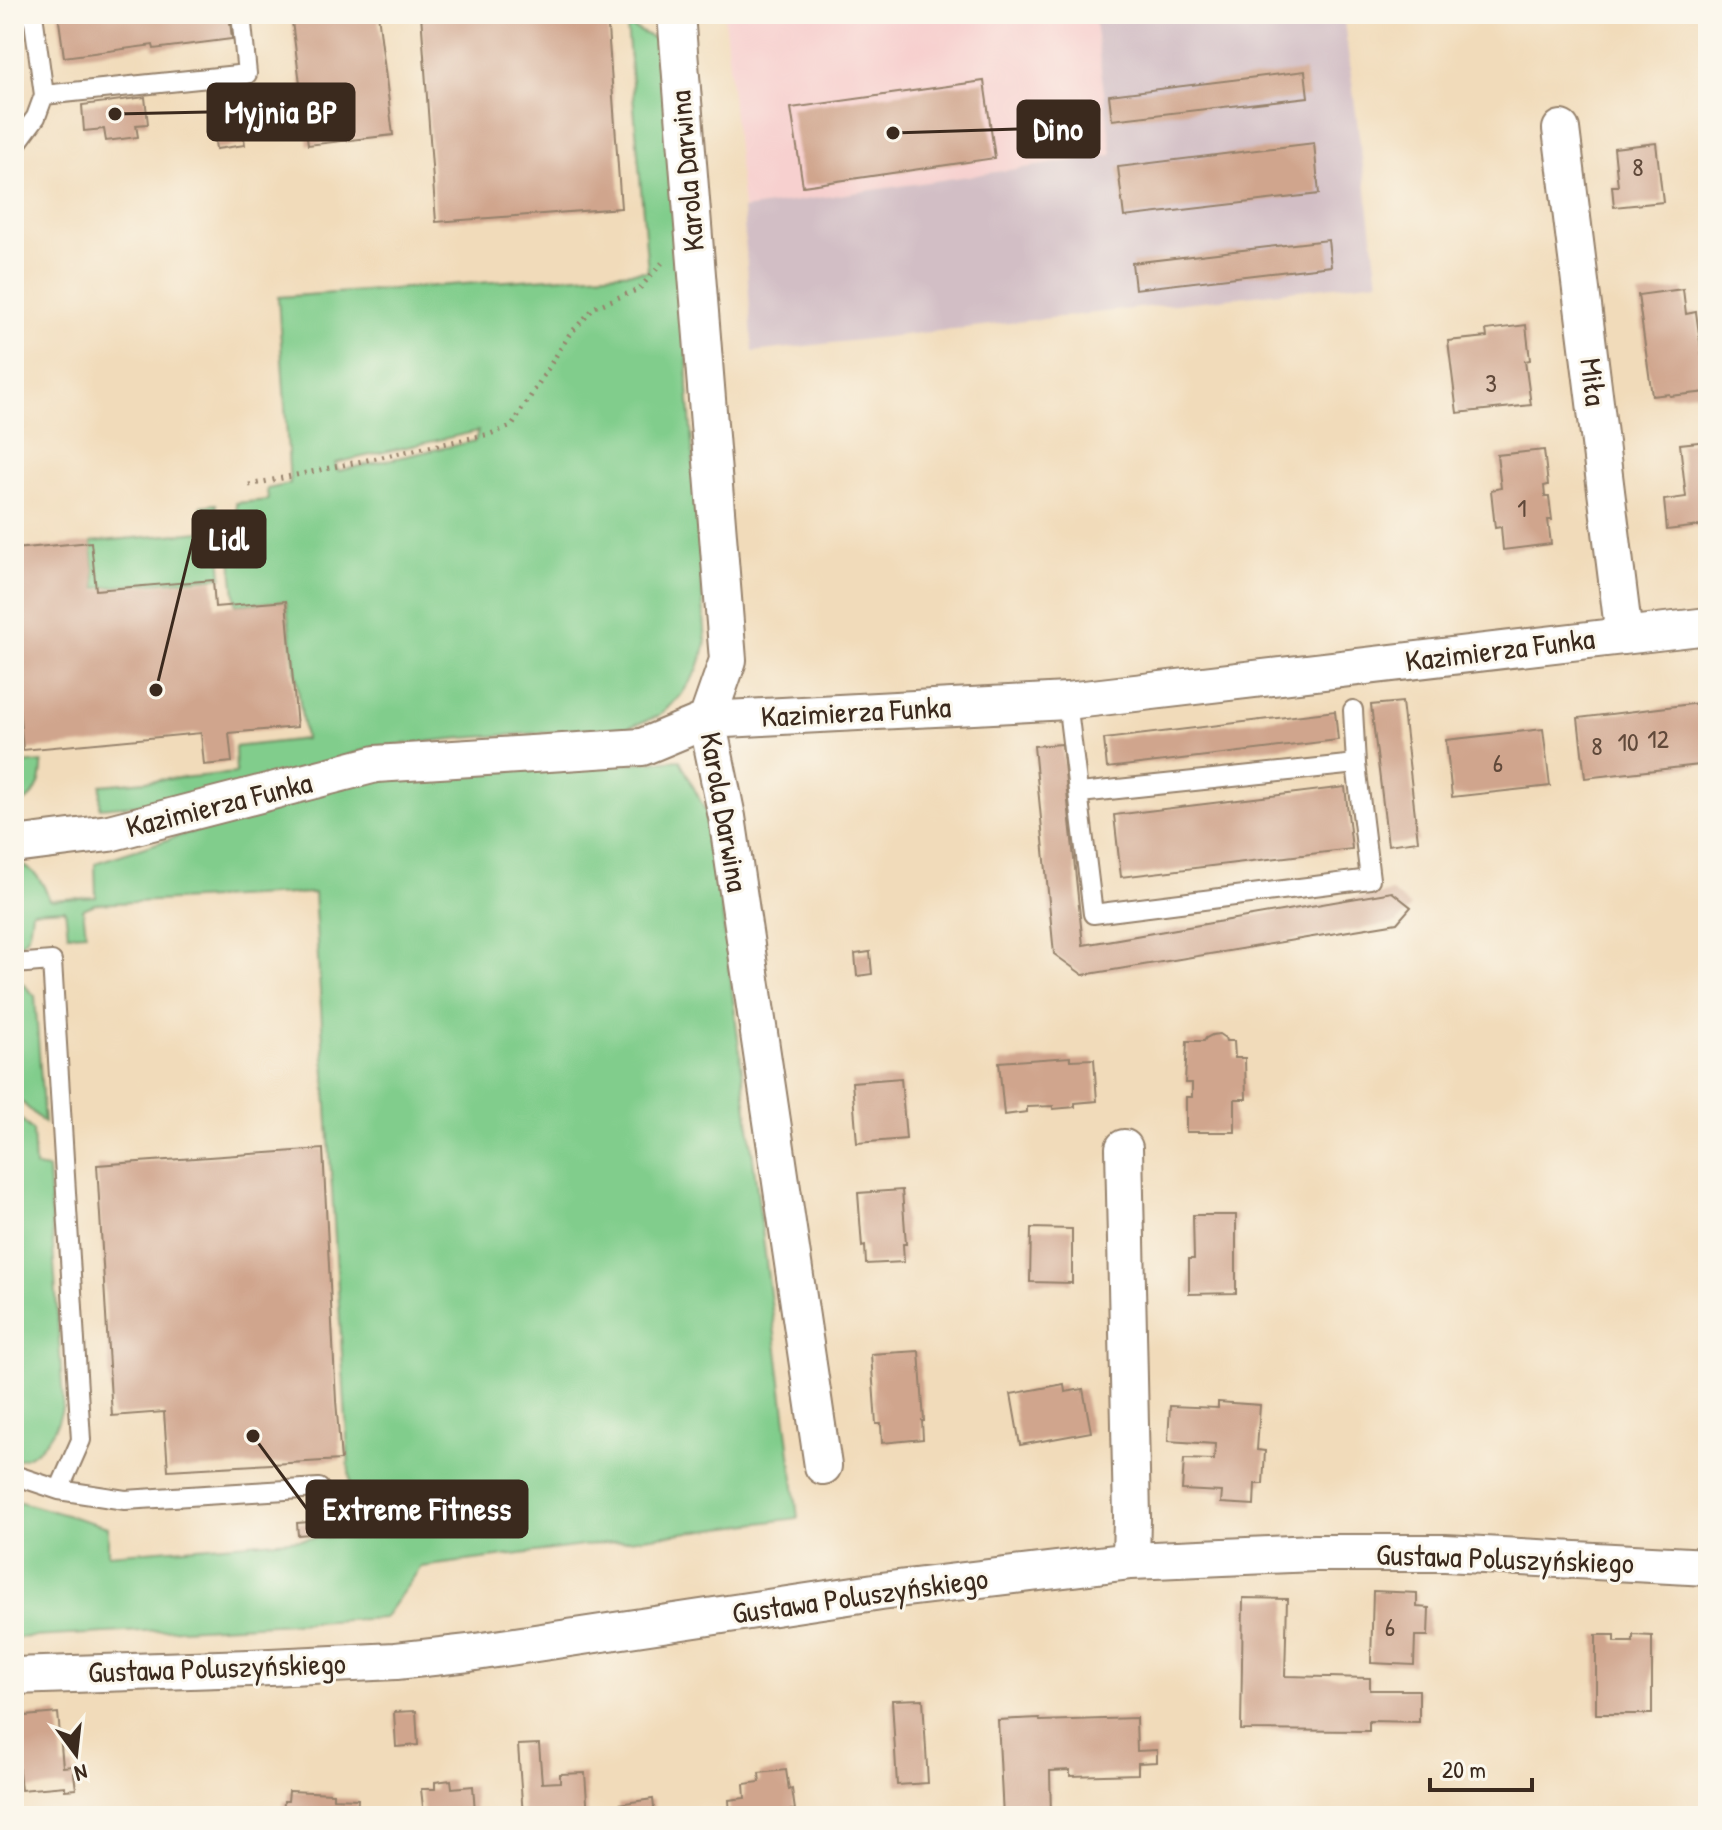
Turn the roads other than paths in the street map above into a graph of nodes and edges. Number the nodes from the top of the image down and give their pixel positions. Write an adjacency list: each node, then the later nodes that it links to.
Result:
1 (33, 14): 4 (lane)
2 (241, 14): 4 (lane)
3 (676, 14): 11 (street, Karola Darwina)
4 (44, 95): 6 (lane)
5 (1561, 129): 8 (street, Miła)
6 (14, 147)
7 (1708, 626): 8 (street, Kazimierza Funka)
8 (1624, 636): 9 (street, Kazimierza Funka)
9 (1067, 701): 11 (street, Kazimierza Funka); 13 (lane)
10 (1353, 710): 12 (lane)
11 (707, 720): 14 (street, Kazimierza Funka); 17 (street, Karola Darwina)
12 (1356, 764): 13 (lane); 13 (lane)
13 (1080, 793)
14 (14, 845)
15 (14, 964): 20 (lane)
16 (1124, 1148): 21 (street)
17 (823, 1466)
18 (14, 1475): 20 (lane)
19 (319, 1488): 20 (lane)
20 (59, 1490)
21 (1131, 1561): 22 (street, Gustawa Poluszyńskiego); 23 (street, Gustawa Poluszyńskiego)
22 (1708, 1567)
23 (14, 1676)

